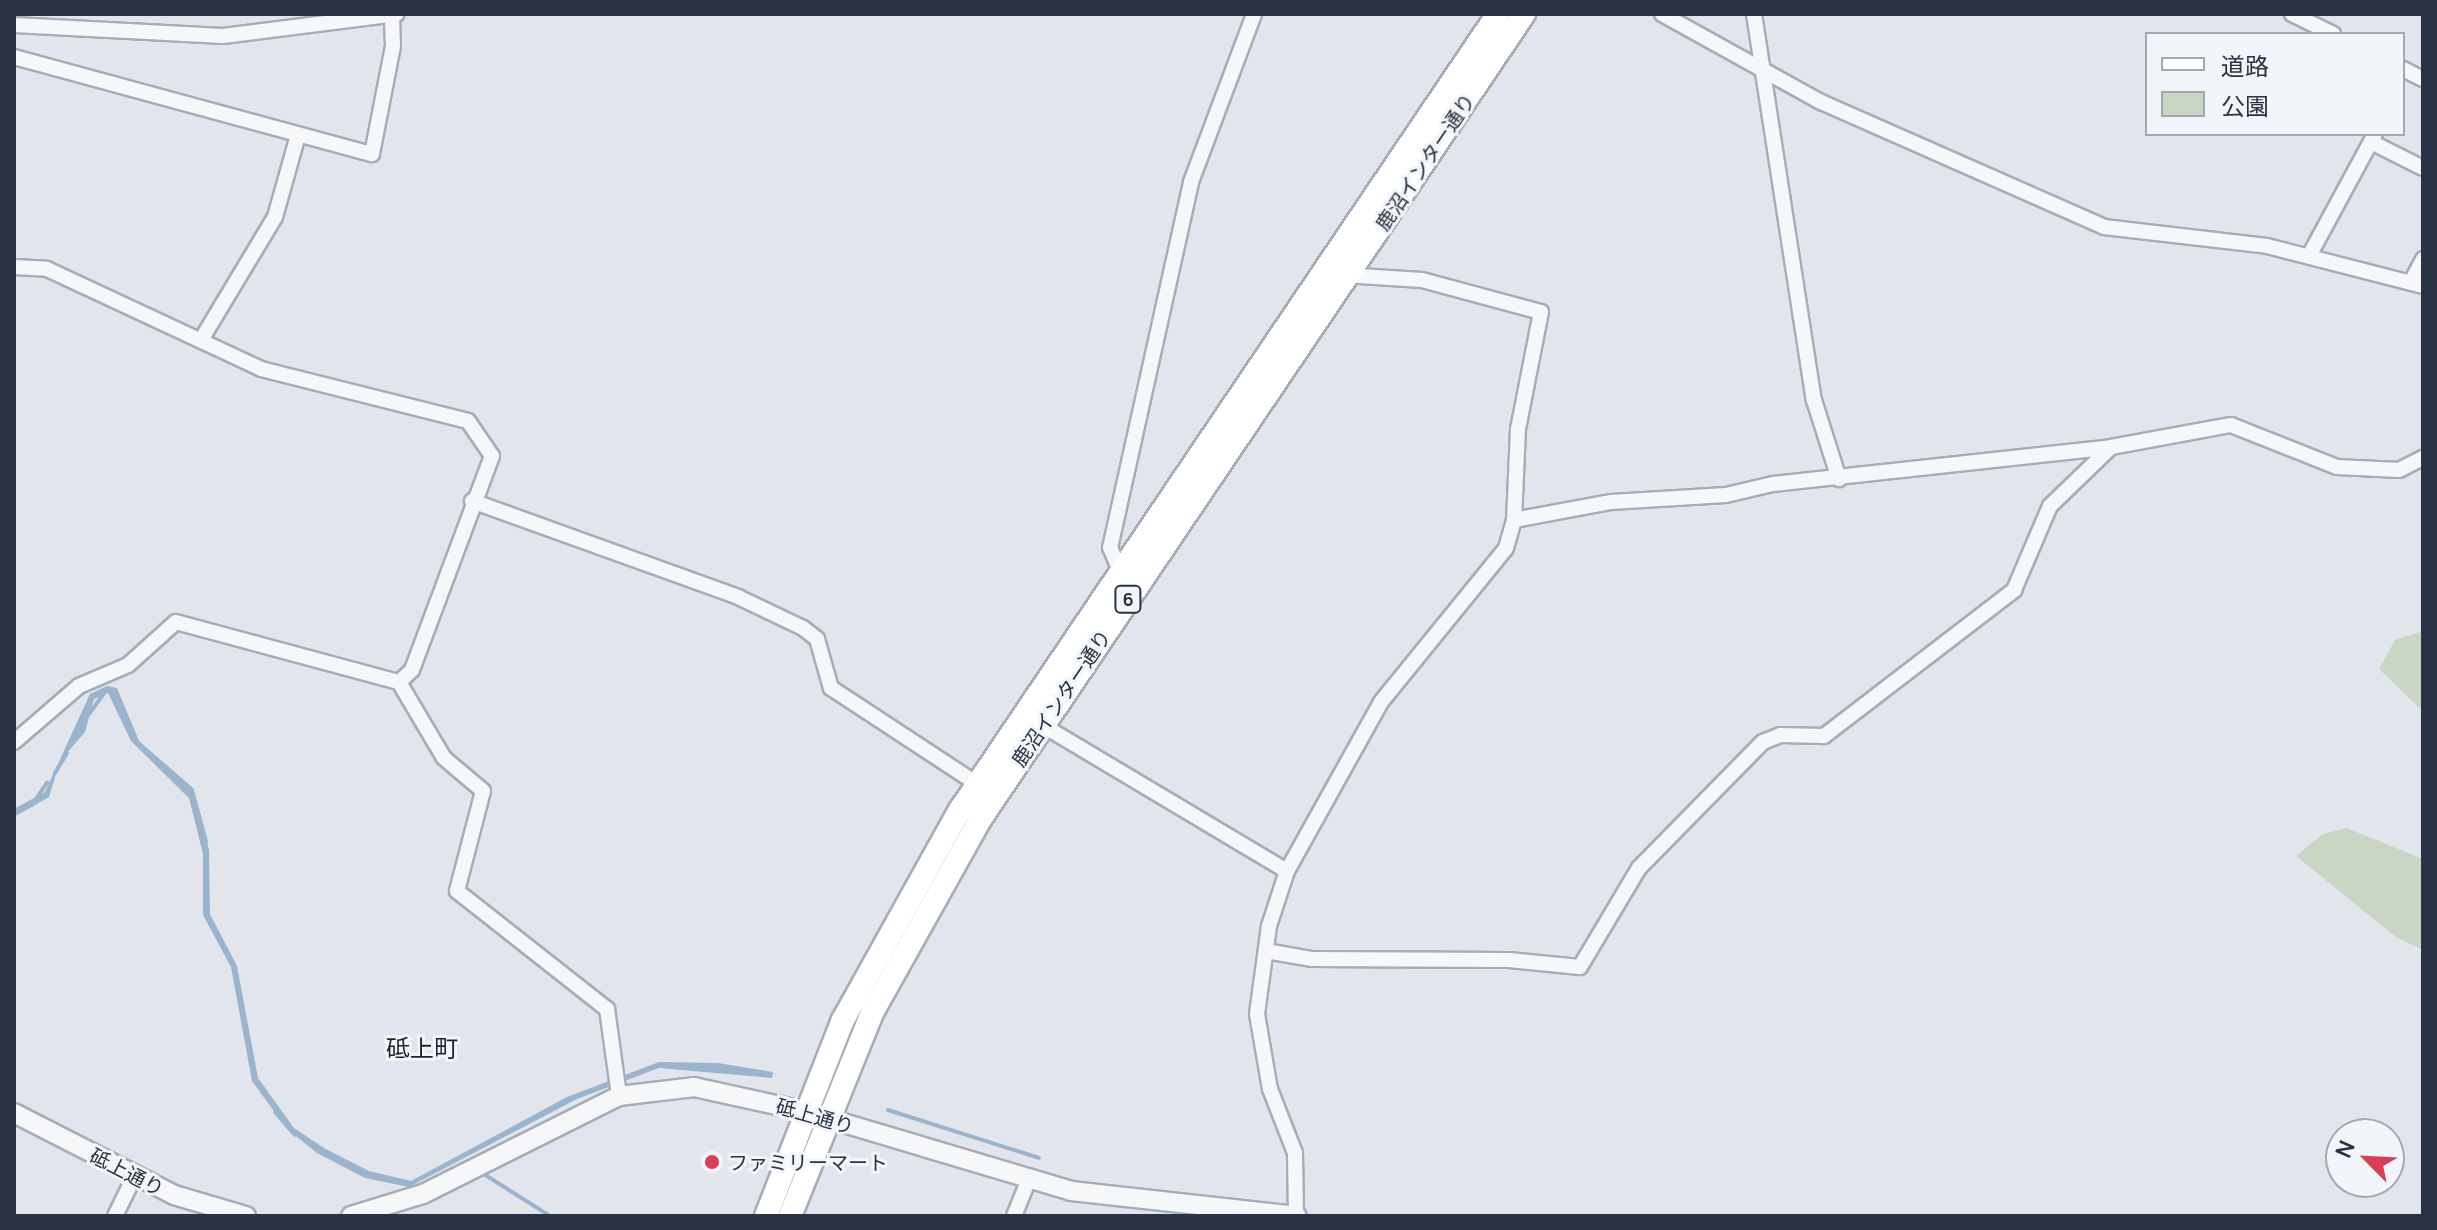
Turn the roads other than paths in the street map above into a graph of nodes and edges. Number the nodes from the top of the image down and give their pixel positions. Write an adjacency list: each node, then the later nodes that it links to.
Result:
1 (394, 14): 8 (street); 14 (street)
2 (1498, 14): 20 (main road, 鹿沼インター通り / 6)
3 (1524, 14): 20 (main road, 鹿沼インター通り / 6)
4 (1662, 14): 11 (street)
5 (1754, 14): 11 (street)
6 (2292, 14): 9 (street)
7 (1250, 15): 28 (street)
8 (14, 25)
9 (2329, 32)
10 (14, 57): 14 (street)
11 (1762, 73): 17 (street); 25 (street)
12 (2405, 74): 13 (street)
13 (2423, 79)
14 (298, 135): 22 (street)
15 (2373, 138): 16 (street); 17 (street)
16 (2423, 168)
17 (2309, 256): 21 (street)
18 (2423, 259): 21 (street)
19 (14, 267): 22 (street)
20 (1336, 273): 27 (street); 28 (main road, 鹿沼インター通り / 6)
21 (2417, 284)
22 (201, 340): 26 (street)
23 (2111, 447): 24 (street); 25 (street); 34 (street)
24 (2423, 458)
25 (1839, 479): 27 (street)
26 (472, 501): 29 (street); 32 (street)
27 (1514, 520): 33 (street)
28 (1128, 582): 30 (main road, 鹿沼インター通り / 6); 32 (main road, 鹿沼インター通り / 6)
29 (399, 682): 31 (street); 35 (street)
30 (1042, 725): 32 (main road, 鹿沼インター通り / 6); 33 (street)
31 (14, 742)
32 (986, 790): 36 (main road, 鹿沼インター通り / 6); 38 (main road, 鹿沼インター通り / 6)
33 (1287, 871): 34 (street)
34 (1266, 951): 47 (street)
35 (619, 1096): 36 (street, 砥上通り); 43 (street, 砥上通り)
36 (803, 1111): 38 (street, 砥上通り); 44 (main road, 鹿沼インター通り / 6)
37 (14, 1113): 39 (street, 砥上通り)
38 (826, 1118): 40 (street, 砥上通り); 45 (main road, 鹿沼インター通り / 6)
39 (134, 1177): 41 (street); 42 (street, 砥上通り)
40 (1028, 1181): 46 (street); 47 (street, 砥上通り)
41 (115, 1216)
42 (246, 1216)
43 (351, 1216)
44 (766, 1216)
45 (790, 1216)
46 (1014, 1216)
47 (1296, 1216)

